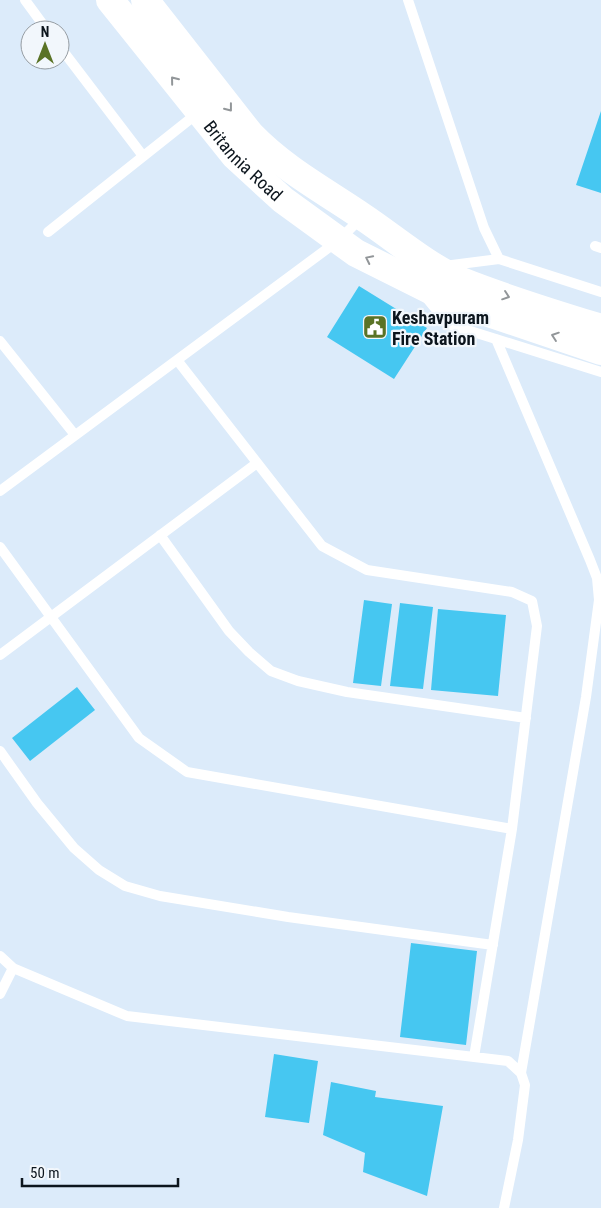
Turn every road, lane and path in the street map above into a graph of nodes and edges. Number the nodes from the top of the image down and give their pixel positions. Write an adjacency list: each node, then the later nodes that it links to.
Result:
1 (25, 0): 5 (lane)
2 (110, 0): 7 (main road, Britannia Road, one-way to 2)
3 (145, 0): 9 (main road, Britannia Road, one-way to 9)
4 (408, 0): 12 (lane)
5 (40, 20)
6 (70, 60): 8 (lane)
7 (200, 112): 8 (lane); 11 (main road, Britannia Road)
8 (143, 156): 10 (lane)
9 (362, 216): 11 (lane); 13 (main road, Britannia Road)
10 (48, 232)
11 (339, 240): 14 (main road, Britannia Road, one-way to 11); 20 (lane)
12 (499, 259): 13 (lane); 15 (lane)
13 (436, 267): 16 (main road, Britannia Road, one-way to 16)
14 (413, 281): 17 (lane); 19 (main road, Britannia Road, one-way to 14)
15 (601, 292)
16 (601, 328)
17 (496, 339): 21 (lane); 37 (lane)
18 (0, 341): 22 (lane)
19 (601, 351)
20 (177, 360): 22 (lane); 23 (lane)
21 (601, 372)
22 (75, 436): 24 (lane)
23 (257, 462): 25 (lane); 29 (lane)
24 (0, 491)
25 (160, 535): 27 (lane); 29 (lane)
26 (0, 547): 27 (lane)
27 (51, 616): 28 (lane); 31 (lane)
28 (0, 656)
29 (526, 718): 31 (lane)
30 (0, 751): 32 (lane)
31 (512, 829): 32 (lane)
32 (493, 945): 36 (lane)
33 (0, 956): 34 (lane)
34 (13, 968): 35 (lane); 36 (lane)
35 (0, 994)
36 (474, 1057): 37 (lane)
37 (521, 1073): 38 (lane)
38 (504, 1208)

